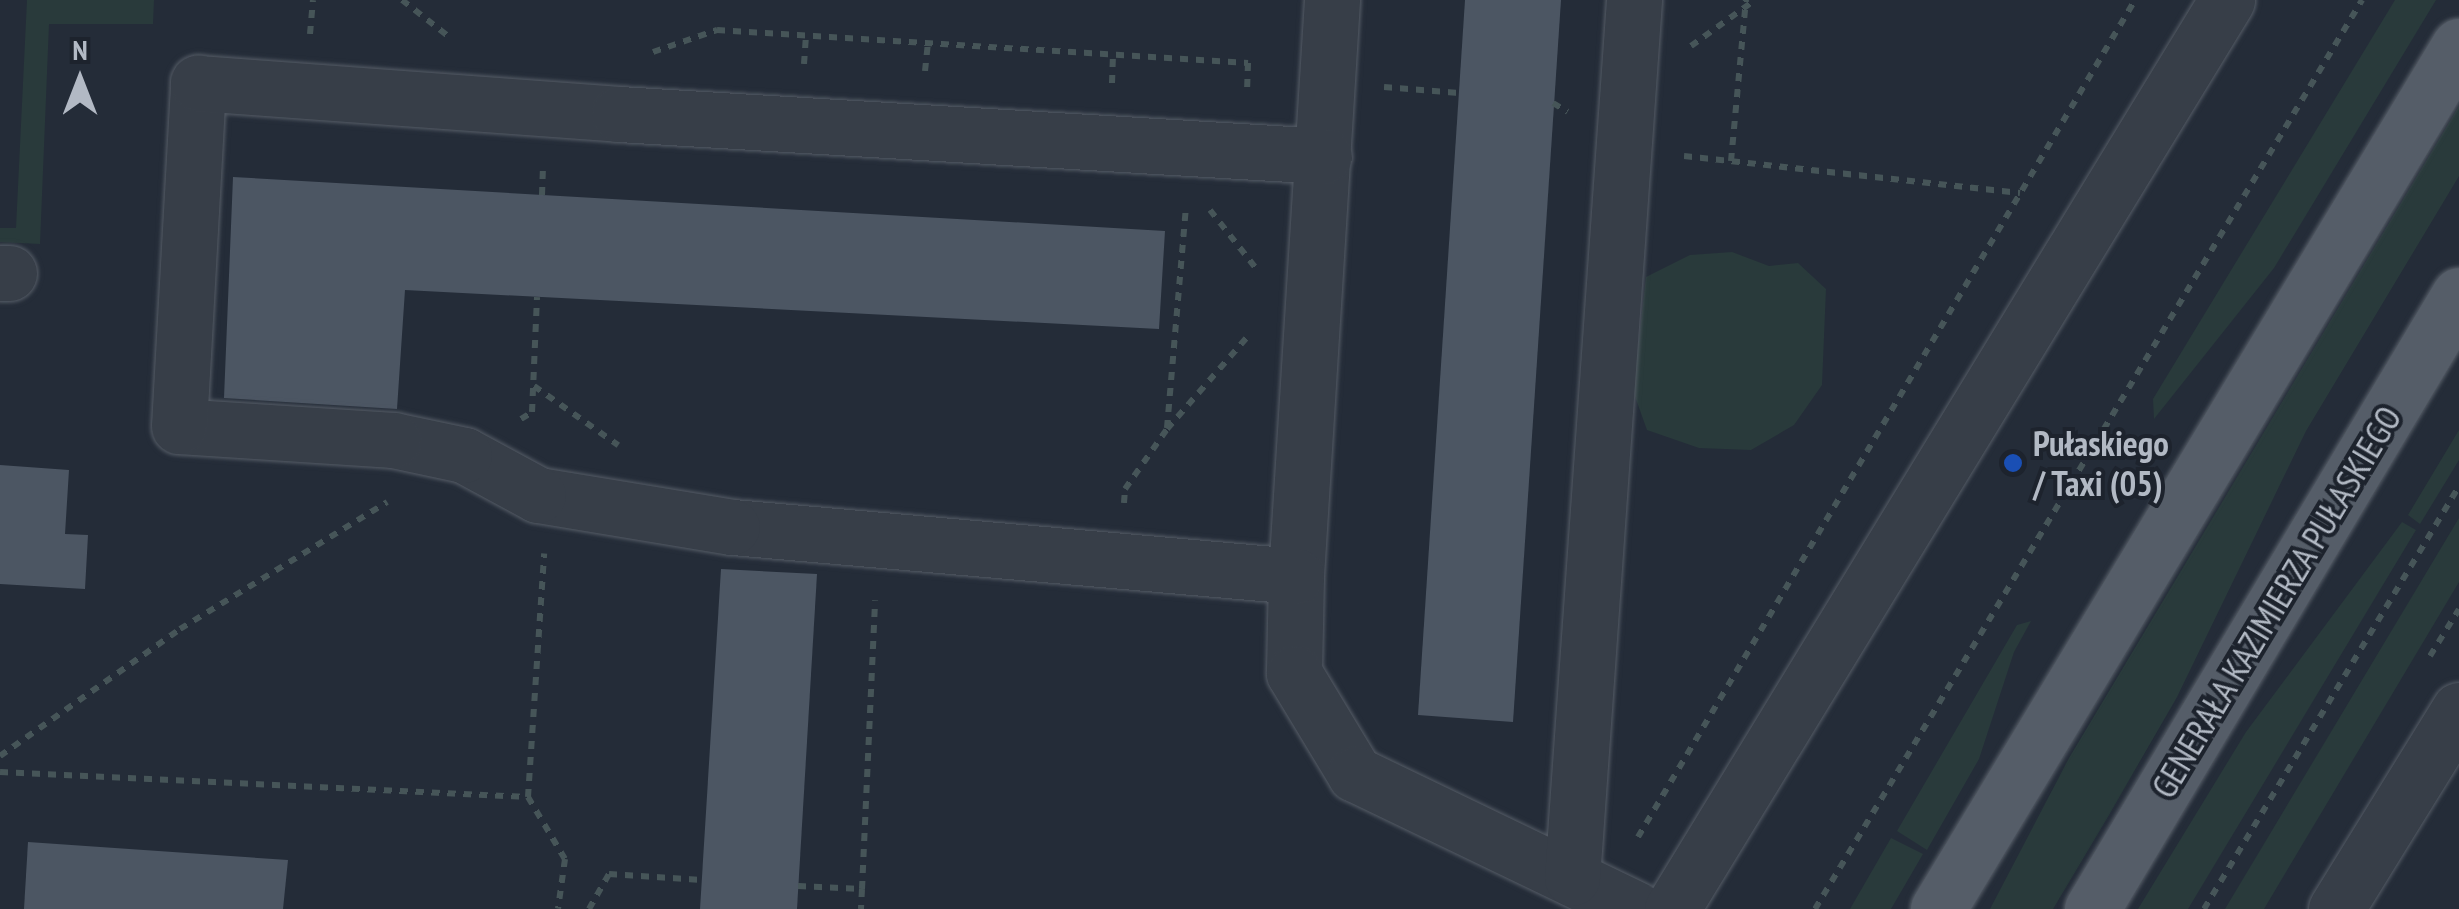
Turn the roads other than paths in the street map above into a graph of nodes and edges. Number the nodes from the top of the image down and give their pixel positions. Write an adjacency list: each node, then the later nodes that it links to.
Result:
1 (1332, 0): 5 (street)
2 (1634, 0): 9 (street)
3 (2227, 0): 10 (street)
4 (2459, 46): 11 (main road)
5 (1324, 156): 7 (street); 7 (street)
6 (2459, 294): 12 (main road, GENERAŁA KAZIMIERZA PUŁASKIEGO)
7 (1296, 576): 9 (street)
8 (2459, 710): 13 (street)
9 (1603, 893)
10 (1672, 909)
11 (1938, 909)
12 (2092, 909)
13 (2336, 909)

